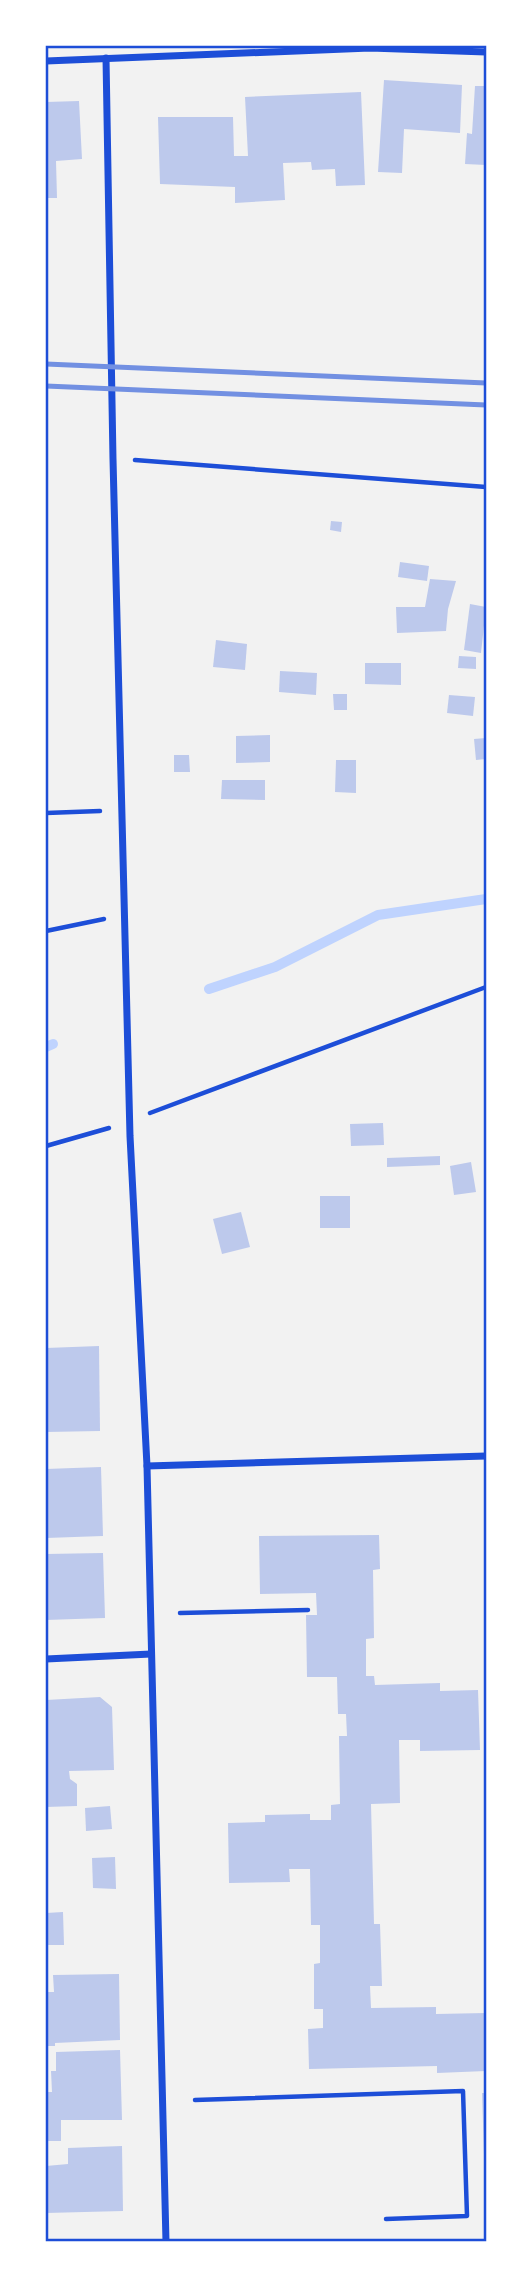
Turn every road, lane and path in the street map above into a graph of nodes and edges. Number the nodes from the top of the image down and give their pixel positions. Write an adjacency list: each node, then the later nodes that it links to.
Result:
1 (486, 52): 2 (street)
2 (106, 58): 3 (street); 4 (street)
3 (46, 61)
4 (113, 458): 5 (path); 6 (street)
5 (486, 487)
6 (121, 811): 7 (path); 8 (street)
7 (46, 813)
8 (126, 915): 9 (path); 15 (street)
9 (46, 931)
10 (486, 987): 11 (path)
11 (143, 1116)
12 (114, 1126): 13 (path)
13 (46, 1146)
14 (486, 1455): 15 (street)
15 (147, 1466): 18 (street)
16 (308, 1610): 17 (path)
17 (180, 1613)
18 (151, 1654): 19 (street); 22 (street)
19 (46, 1659)
20 (195, 2100): 21 (path)
21 (386, 2219)
22 (166, 2242)

